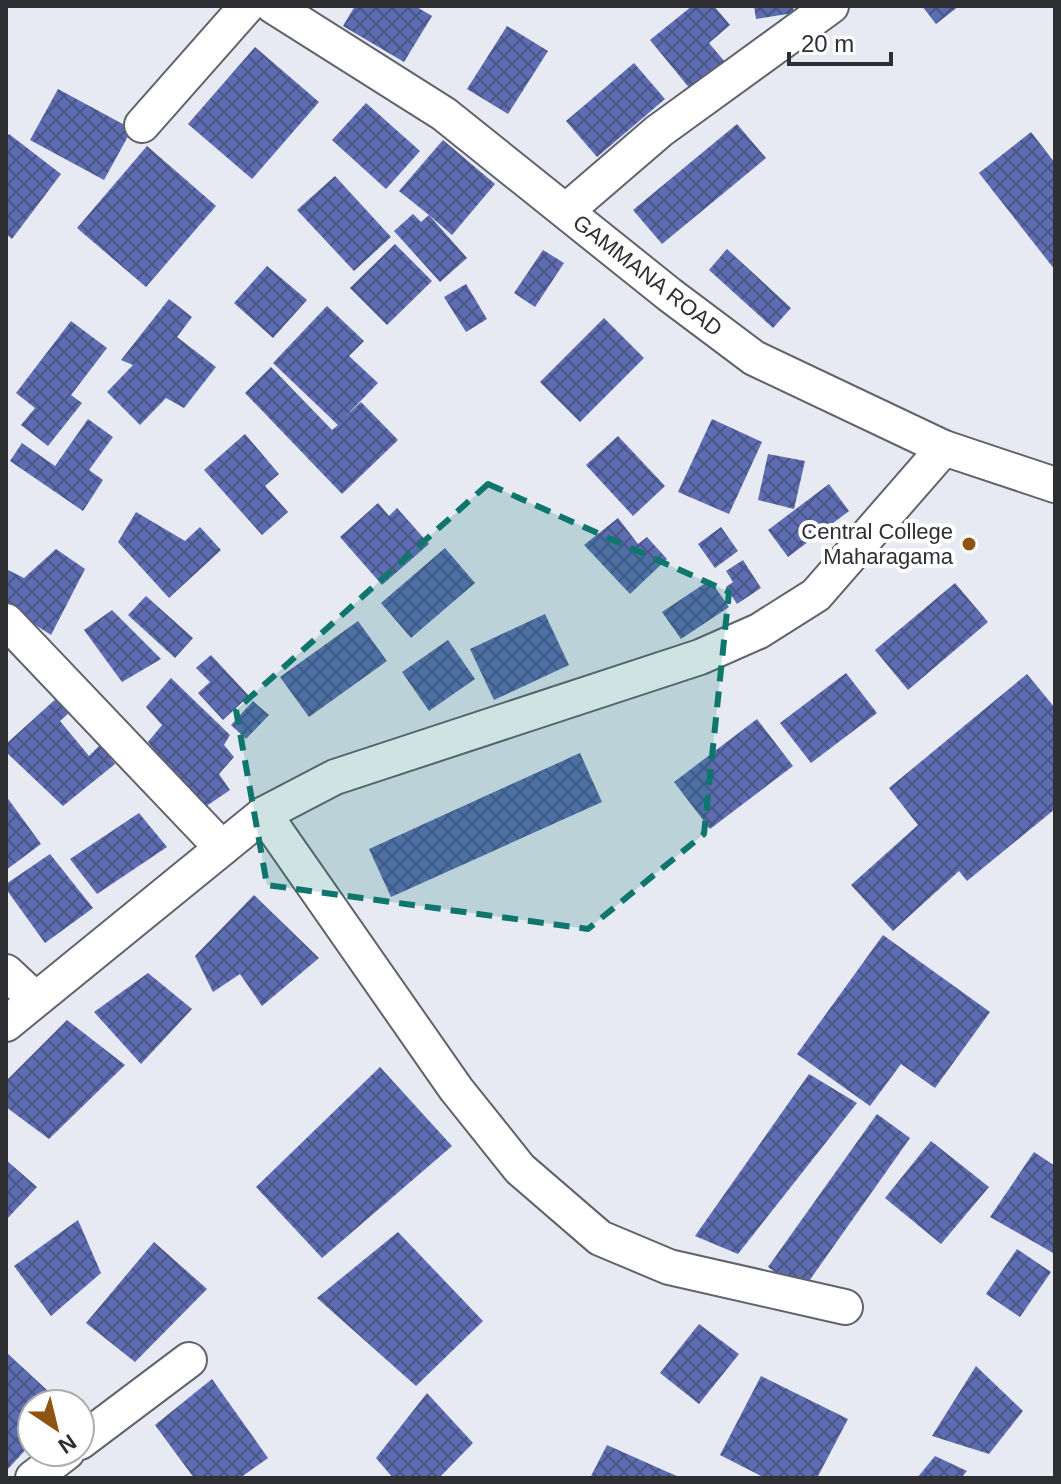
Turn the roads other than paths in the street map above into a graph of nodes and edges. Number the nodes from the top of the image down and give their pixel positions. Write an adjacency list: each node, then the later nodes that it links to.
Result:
1 (247, 6): 4 (street)
2 (273, 6): 5 (street, GAMMANA ROAD)
3 (831, 6): 5 (street)
4 (142, 125)
5 (566, 211): 6 (street, GAMMANA ROAD)
6 (944, 448): 7 (street, GAMMANA ROAD); 9 (street)
7 (1055, 485)
8 (6, 621): 10 (street)
9 (264, 814): 10 (street); 14 (street)
10 (222, 848): 12 (street)
11 (6, 972): 12 (street)
12 (35, 999): 13 (street)
13 (6, 1024)
14 (845, 1307)
15 (189, 1360): 16 (street)
16 (96, 1430)

